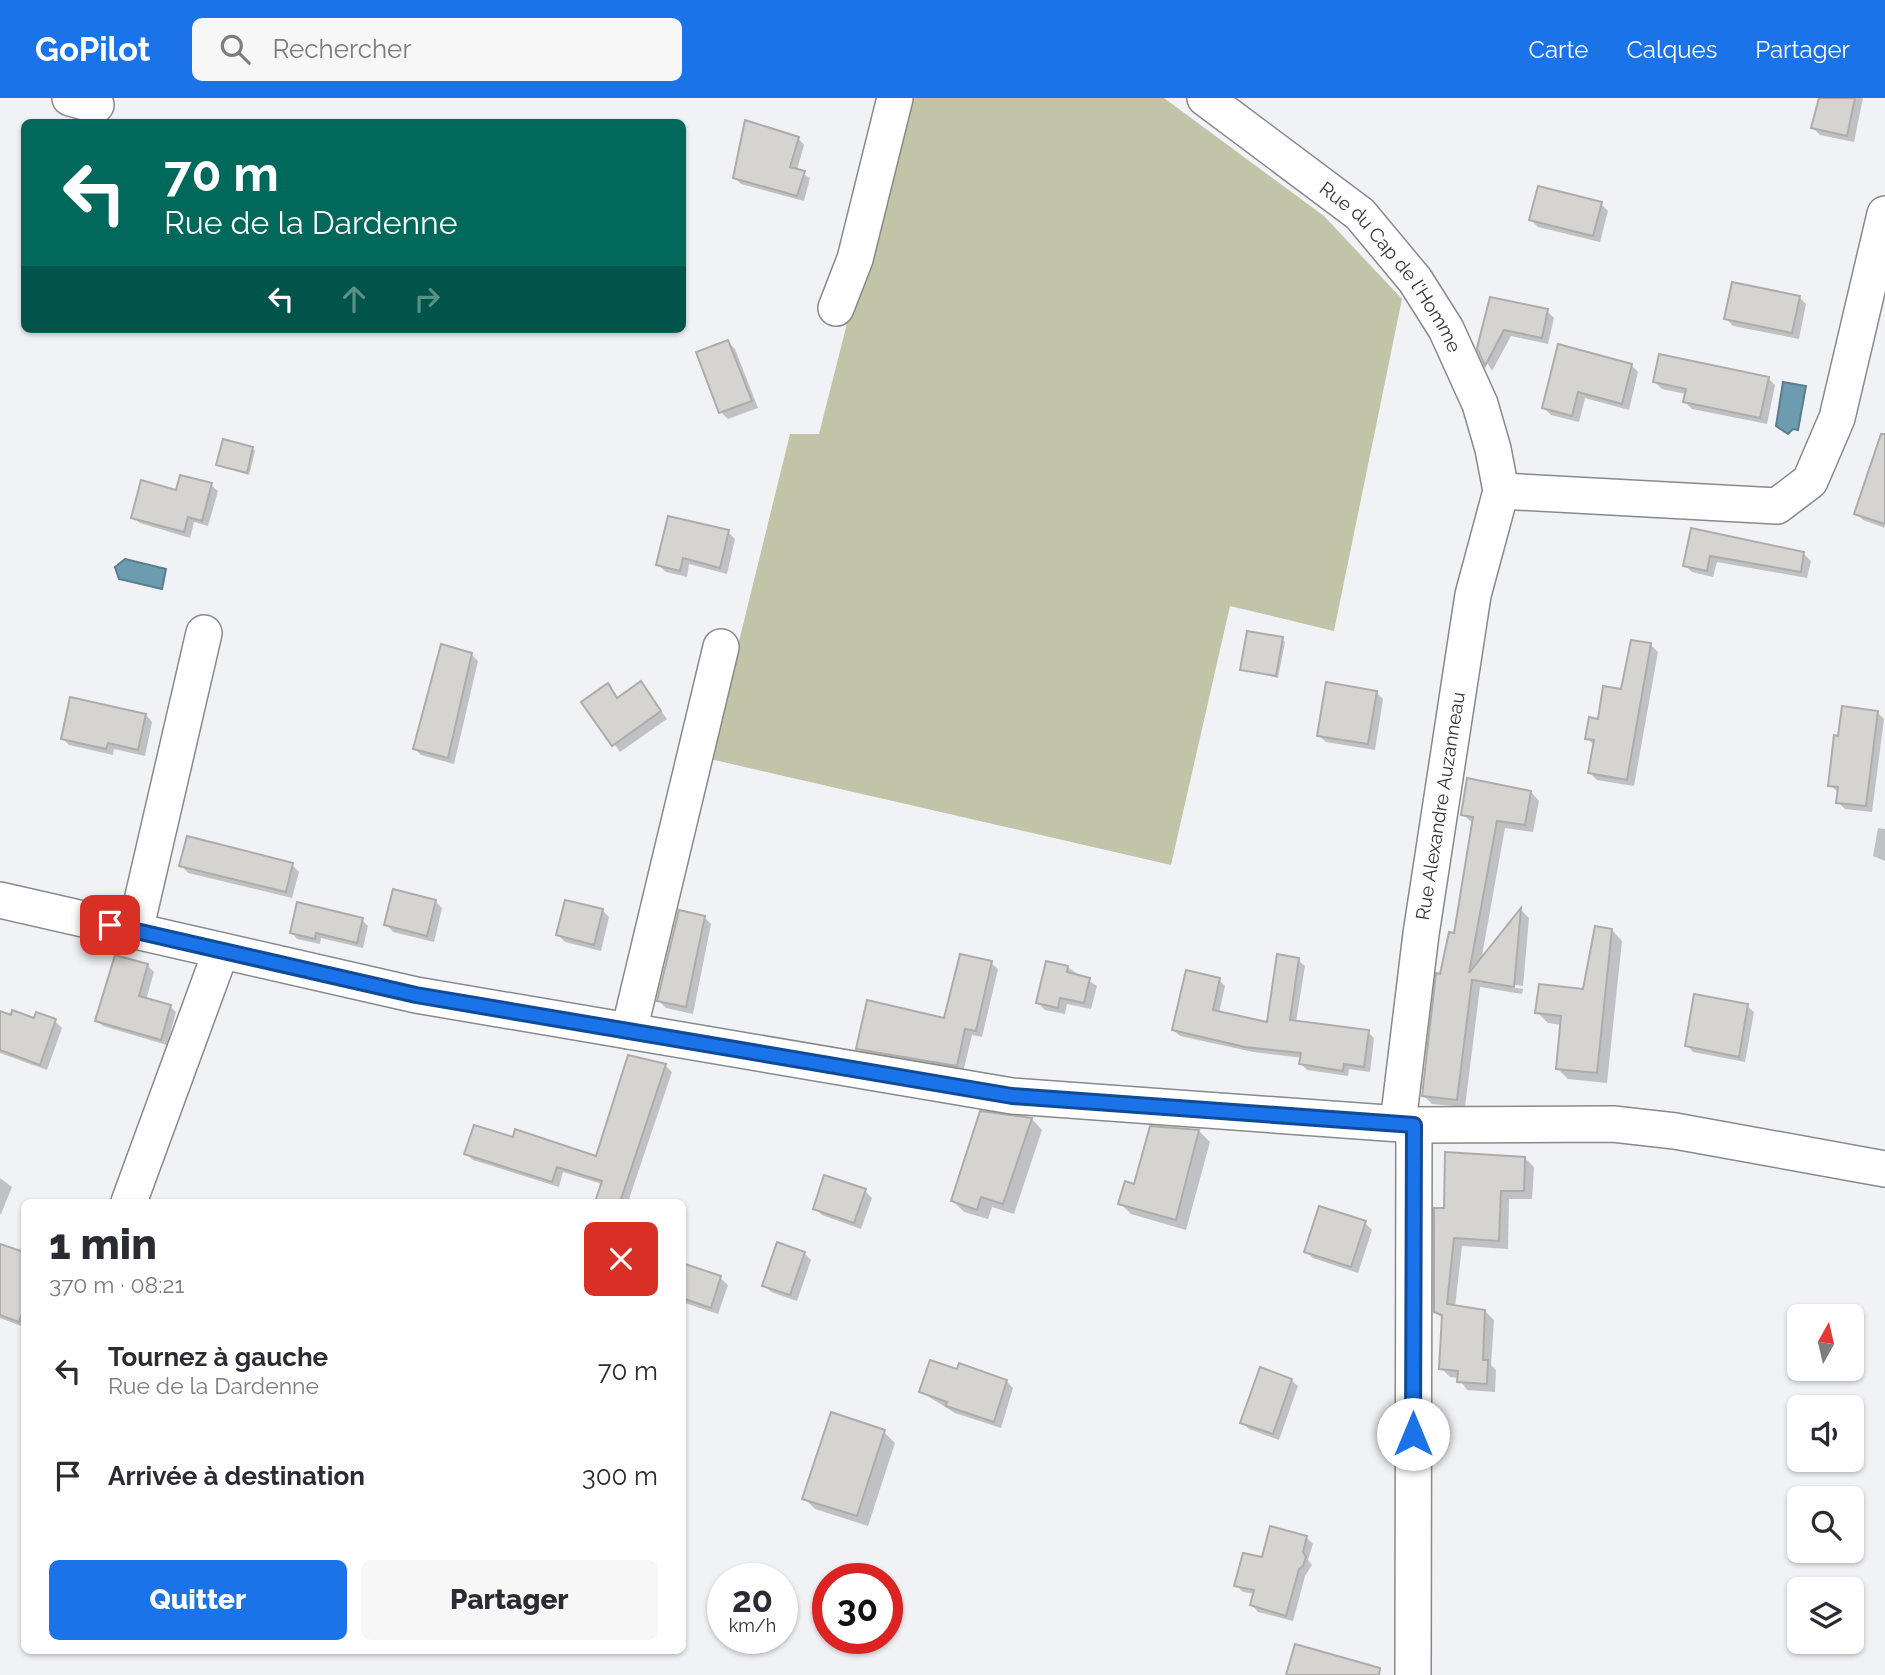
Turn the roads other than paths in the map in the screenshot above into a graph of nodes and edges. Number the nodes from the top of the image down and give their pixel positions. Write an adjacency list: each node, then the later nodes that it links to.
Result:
1 (895, 98): 4 (street)
2 (1205, 98): 5 (street, Rue du Cap de l'Homme)
3 (1885, 214): 5 (street)
4 (836, 308)
5 (1501, 491): 12 (street, Rue Alexandre Auzanneau)
6 (204, 633): 9 (street)
7 (721, 647): 11 (street)
8 (0, 900): 9 (street)
9 (135, 930): 10 (street)
10 (221, 951): 11 (street); 14 (street)
11 (629, 1031): 12 (street)
12 (1406, 1124): 13 (street); 15 (street, Rue Alexandre Auzanneau)
13 (1885, 1169)
14 (130, 1199)
15 (1413, 1675)

